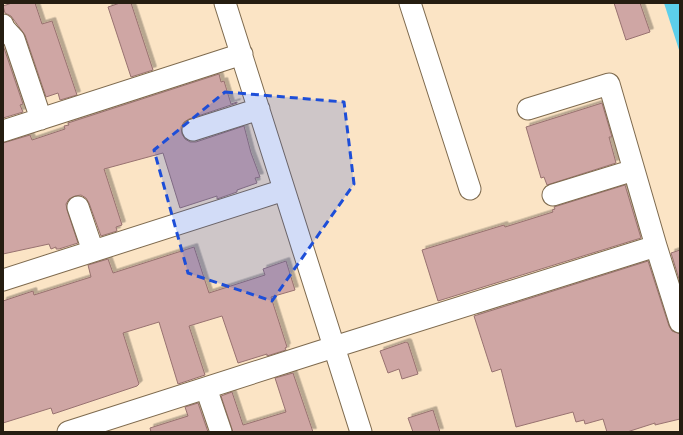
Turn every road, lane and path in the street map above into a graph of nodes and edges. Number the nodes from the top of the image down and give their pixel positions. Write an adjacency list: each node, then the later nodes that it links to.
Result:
1 (225, 3): 4 (street)
2 (410, 3): 11 (street)
3 (3, 25): 7 (street)
4 (242, 54): 5 (street); 7 (street)
5 (259, 109): 8 (street); 12 (street)
6 (528, 109): 10 (street)
7 (41, 118): 9 (street)
8 (193, 130)
9 (3, 131)
10 (634, 170): 13 (street); 15 (street)
11 (470, 189)
12 (284, 190): 16 (street); 19 (street)
13 (553, 195)
14 (78, 206): 16 (street)
15 (656, 246): 18 (street); 19 (street)
16 (93, 251): 17 (street)
17 (3, 280)
18 (680, 322)
19 (334, 347): 20 (street); 23 (street)
20 (206, 388): 21 (street); 22 (street)
21 (68, 432)
22 (222, 432)
23 (361, 432)

